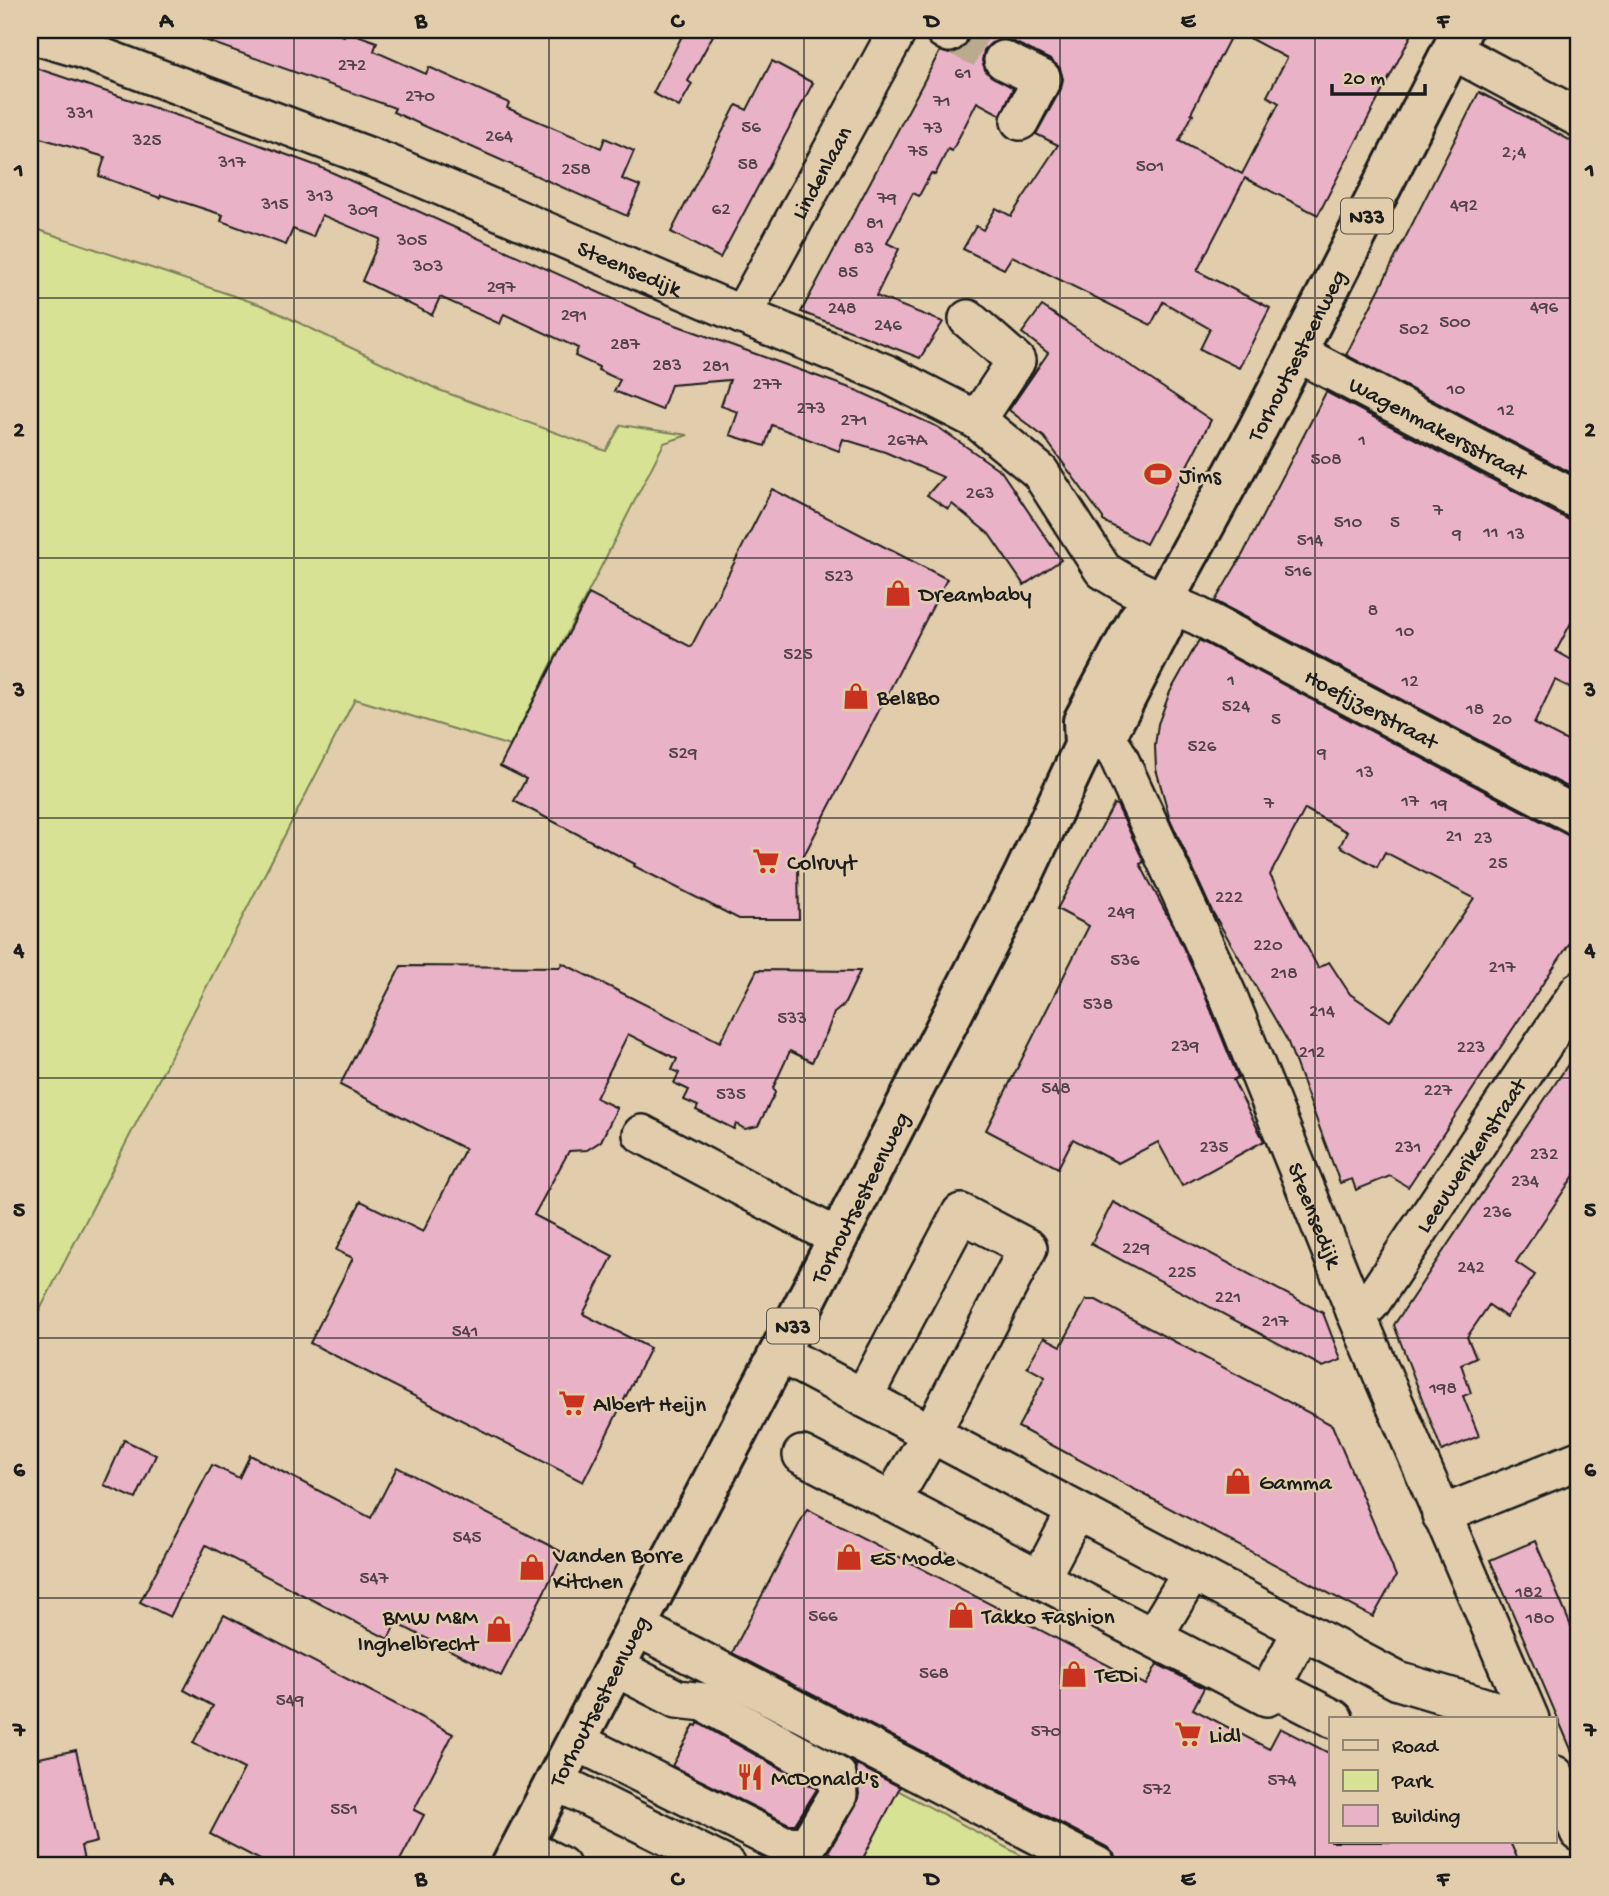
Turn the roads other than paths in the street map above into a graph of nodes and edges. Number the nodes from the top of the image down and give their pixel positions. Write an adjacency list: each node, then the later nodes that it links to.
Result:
1 (889, 33): 7 (street, Lindenlaan)
2 (30, 34): 7 (street, Steensedijk)
3 (1457, 40): 5 (street); 9 (main road, Torhoutsesteenweg / N33)
4 (1003, 60): 6 (street)
5 (1579, 118)
6 (1020, 121)
7 (742, 315): 10 (street, Steensedijk)
8 (968, 319): 10 (street)
9 (1296, 352): 11 (street, Wagenmakersstraat); 12 (main road, Torhoutsesteenweg / N33)
10 (977, 420): 12 (street, Steensedijk)
11 (1579, 500)
12 (1163, 603): 13 (main road, Torhoutsesteenweg / N33); 14 (street, Hoefijzerstraat)
13 (1091, 735): 17 (main road, Torhoutsesteenweg / N33); 18 (street, Steensedijk)
14 (1579, 817)
15 (1579, 991): 18 (street, Leeuwerikenstraat)
16 (642, 1134): 17 (street)
17 (838, 1238): 19 (main road, Torhoutsesteenweg / N33)
18 (1355, 1311): 26 (street, Steensedijk)
19 (779, 1353): 20 (street); 29 (main road, Torhoutsesteenweg / N33)
20 (863, 1398): 21 (street); 21 (street)
21 (931, 1434): 24 (street); 25 (street)
22 (802, 1455): 24 (street)
23 (1579, 1460): 26 (street)
24 (891, 1502): 28 (street)
25 (1076, 1511): 27 (street); 28 (street)
26 (1441, 1515): 36 (street, Steensedijk)
27 (1192, 1572): 30 (street); 31 (street)
28 (1040, 1579): 31 (street)
29 (635, 1626): 32 (main road, Torhoutsesteenweg / N33); 44 (street)
30 (1302, 1630): 33 (street); 35 (street)
31 (1153, 1637): 33 (street)
32 (615, 1667): 37 (main road, Torhoutsesteenweg / N33); 37 (street)
33 (1272, 1686): 34 (street)
34 (1330, 1717)
35 (1521, 1717)
36 (1527, 1717)
37 (576, 1741): 39 (main road, Torhoutsesteenweg / N33)
38 (1556, 1777): 40 (street)
39 (555, 1781): 41 (main road, Torhoutsesteenweg / N33); 43 (street)
40 (1579, 1832)
41 (516, 1856): 42 (street)
42 (561, 1866)
43 (727, 1866)
44 (1097, 1866)

